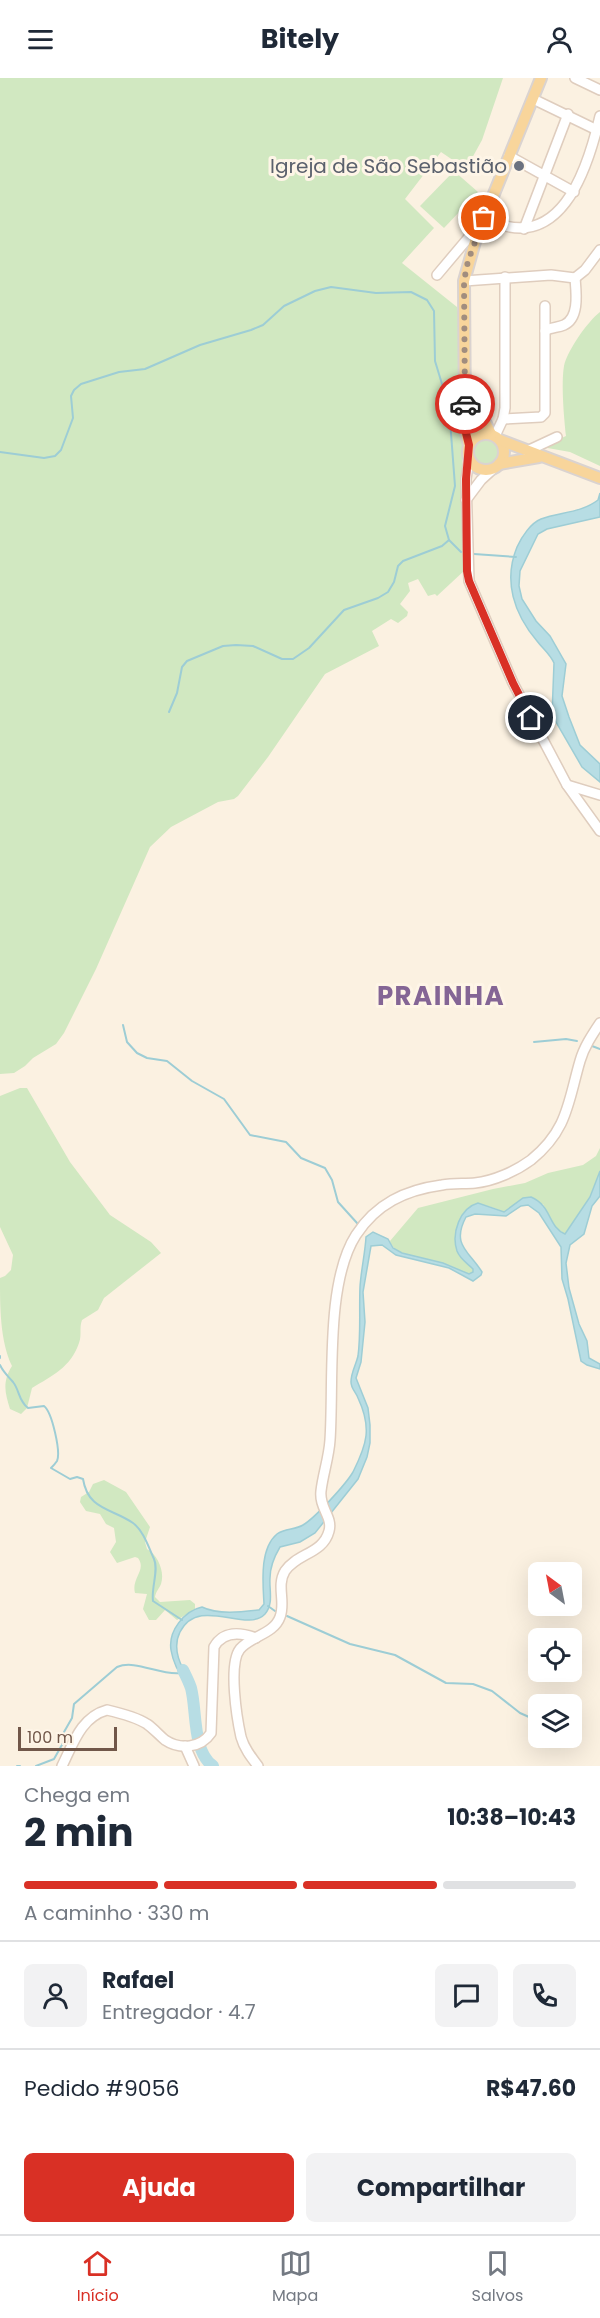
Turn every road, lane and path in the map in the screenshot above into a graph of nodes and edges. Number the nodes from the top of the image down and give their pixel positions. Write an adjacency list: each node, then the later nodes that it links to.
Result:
1 (541, 78): 4 (main road)
2 (575, 78): 3 (street)
3 (600, 90)
4 (533, 99): 5 (street); 8 (main road)
5 (568, 114): 7 (street); 9 (street)
6 (600, 116): 7 (street)
7 (597, 130): 10 (street)
8 (509, 156): 9 (street); 11 (main road)
9 (545, 175): 10 (street); 12 (street)
10 (574, 192): 12 (street)
11 (484, 218): 12 (street); 14 (street); 17 (main road)
12 (524, 229)
13 (600, 250): 16 (street)
14 (437, 275)
15 (504, 277): 16 (street); 17 (street); 21 (street)
16 (575, 278): 19 (street)
17 (464, 281): 20 (main road)
18 (545, 306): 19 (street)
19 (545, 331): 21 (street)
20 (466, 383): 22 (main road); 24 (main road)
21 (503, 418): 22 (street)
22 (495, 437): 24 (main road); 25 (main road); 28 (main road)
23 (557, 437): 25 (street)
24 (469, 445): 27 (main road)
25 (528, 451): 26 (main road)
26 (542, 457): 28 (main road); 29 (main road)
27 (469, 459): 28 (main road); 30 (street)
28 (496, 466): 30 (street)
29 (596, 476)
30 (466, 500): 31 (street)
31 (567, 785): 32 (street); 33 (street)
32 (600, 795)
33 (600, 831)
34 (600, 1023): 35 (street)
35 (256, 1638): 36 (street); 39 (street)
36 (194, 1745): 37 (street); 38 (street)
37 (62, 1766)
38 (194, 1766)
39 (258, 1766)

